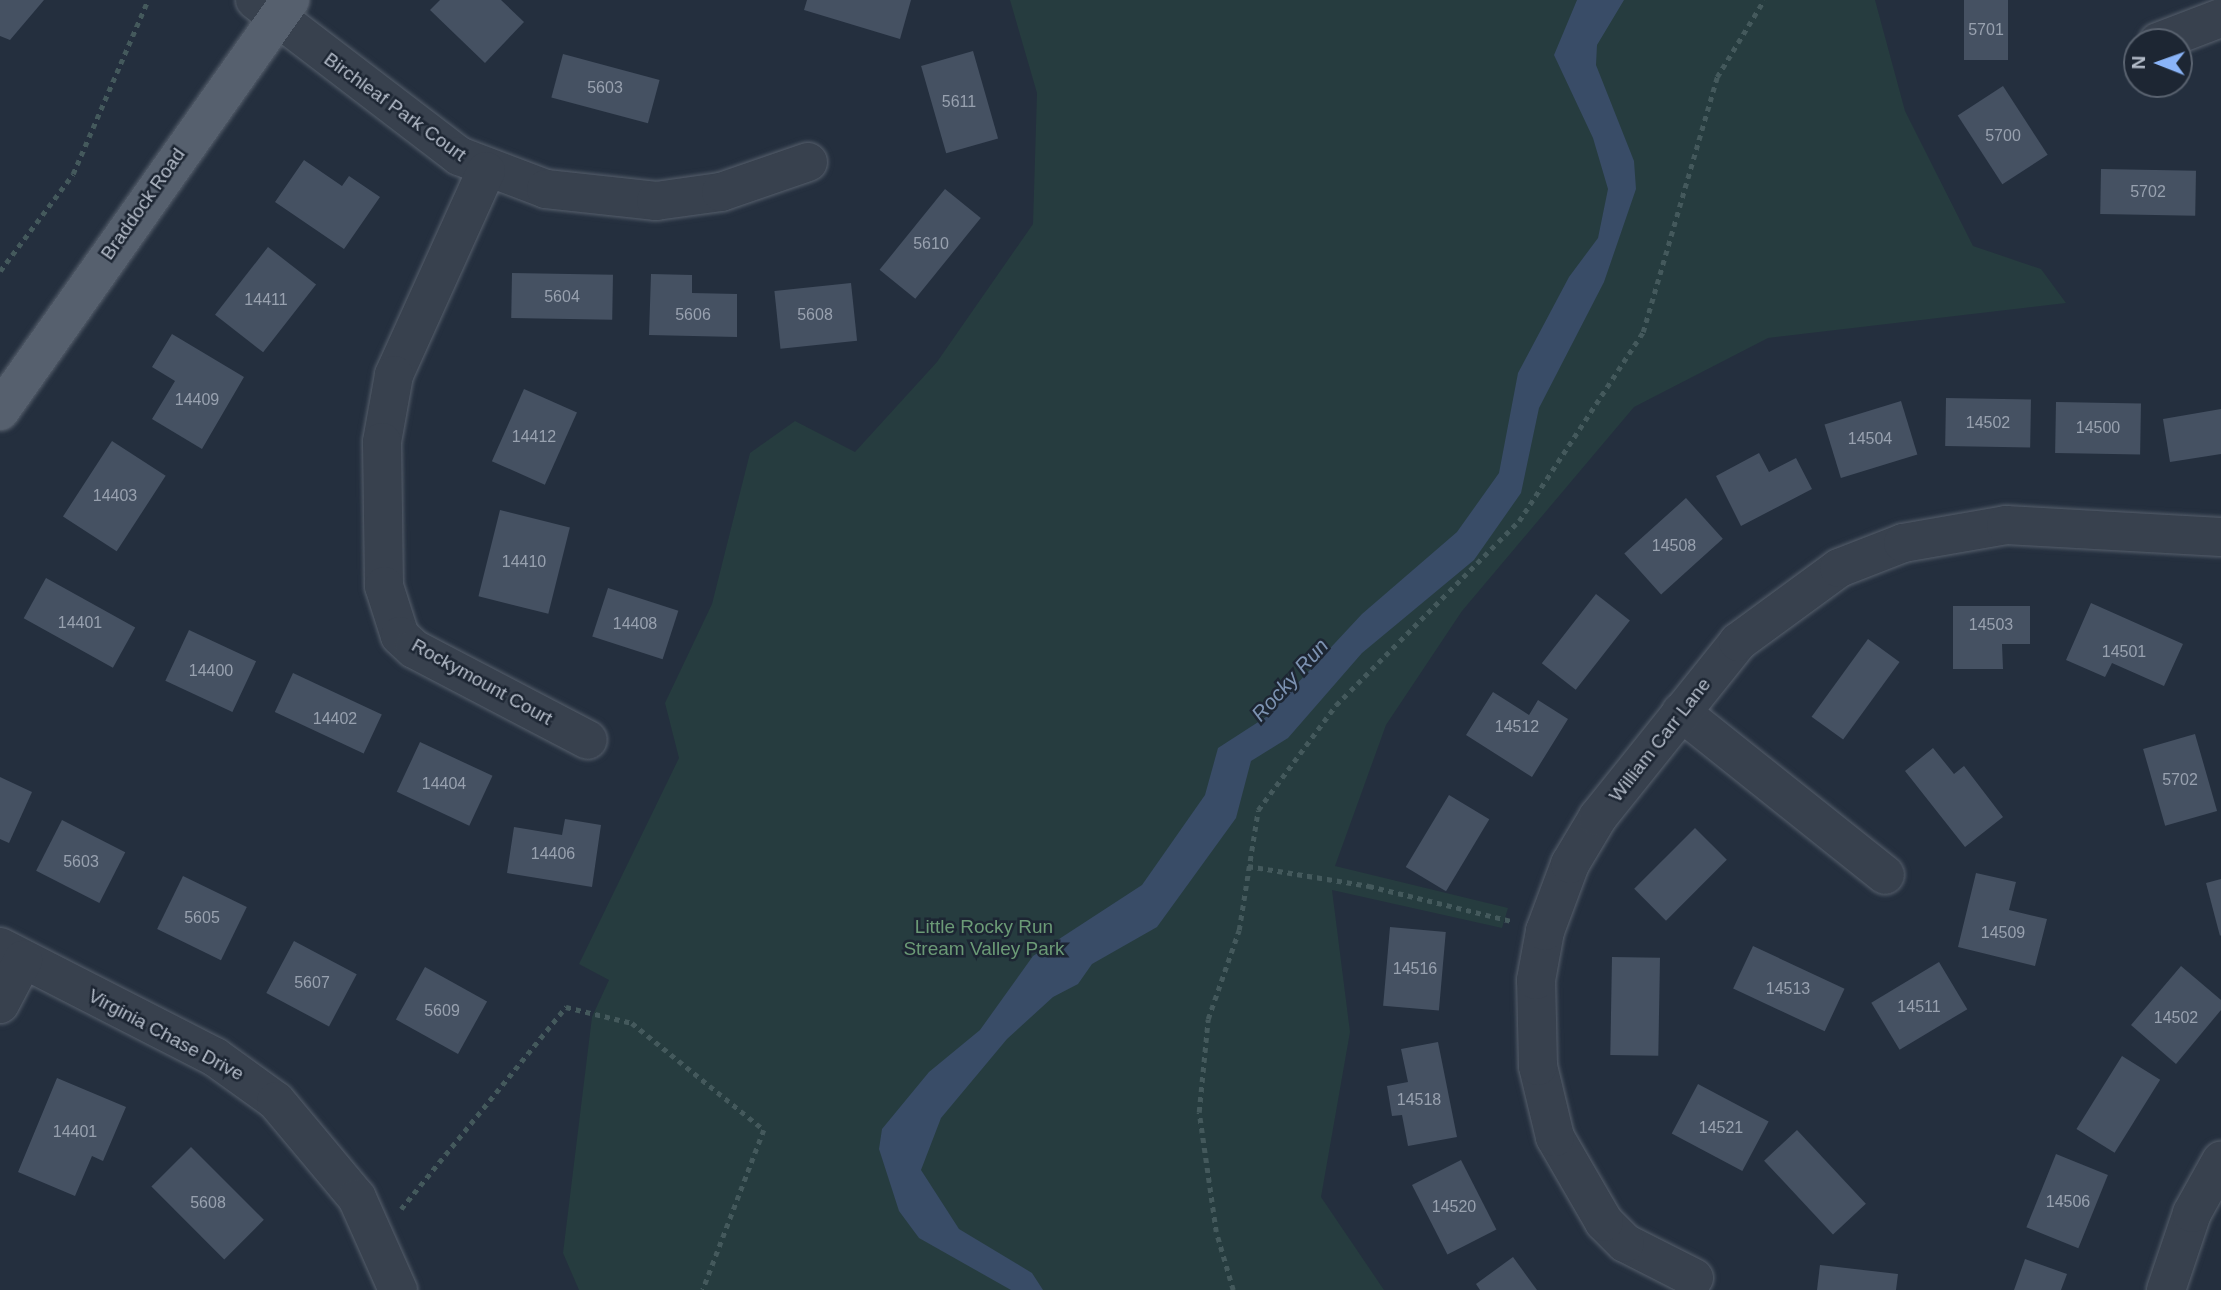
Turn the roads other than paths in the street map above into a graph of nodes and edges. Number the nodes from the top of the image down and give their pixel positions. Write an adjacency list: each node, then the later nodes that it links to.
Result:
1 (274, 6): 5 (street, Birchleaf Park Court); 6 (main road, Braddock Road)
2 (2221, 18): 3 (street)
3 (2193, 29)
4 (808, 162): 5 (street, Birchleaf Park Court)
5 (486, 171): 9 (street, Rockymount Court)
6 (0, 411)
7 (2221, 537): 8 (street, William Carr Lane)
8 (1681, 712): 10 (street); 14 (street, William Carr Lane)
9 (588, 740)
10 (1885, 875)
11 (11, 953): 12 (street); 15 (street, Virginia Chase Drive)
12 (0, 1004)
13 (2221, 1161): 16 (street)
14 (1694, 1278)
15 (398, 1290)
16 (2166, 1290)

